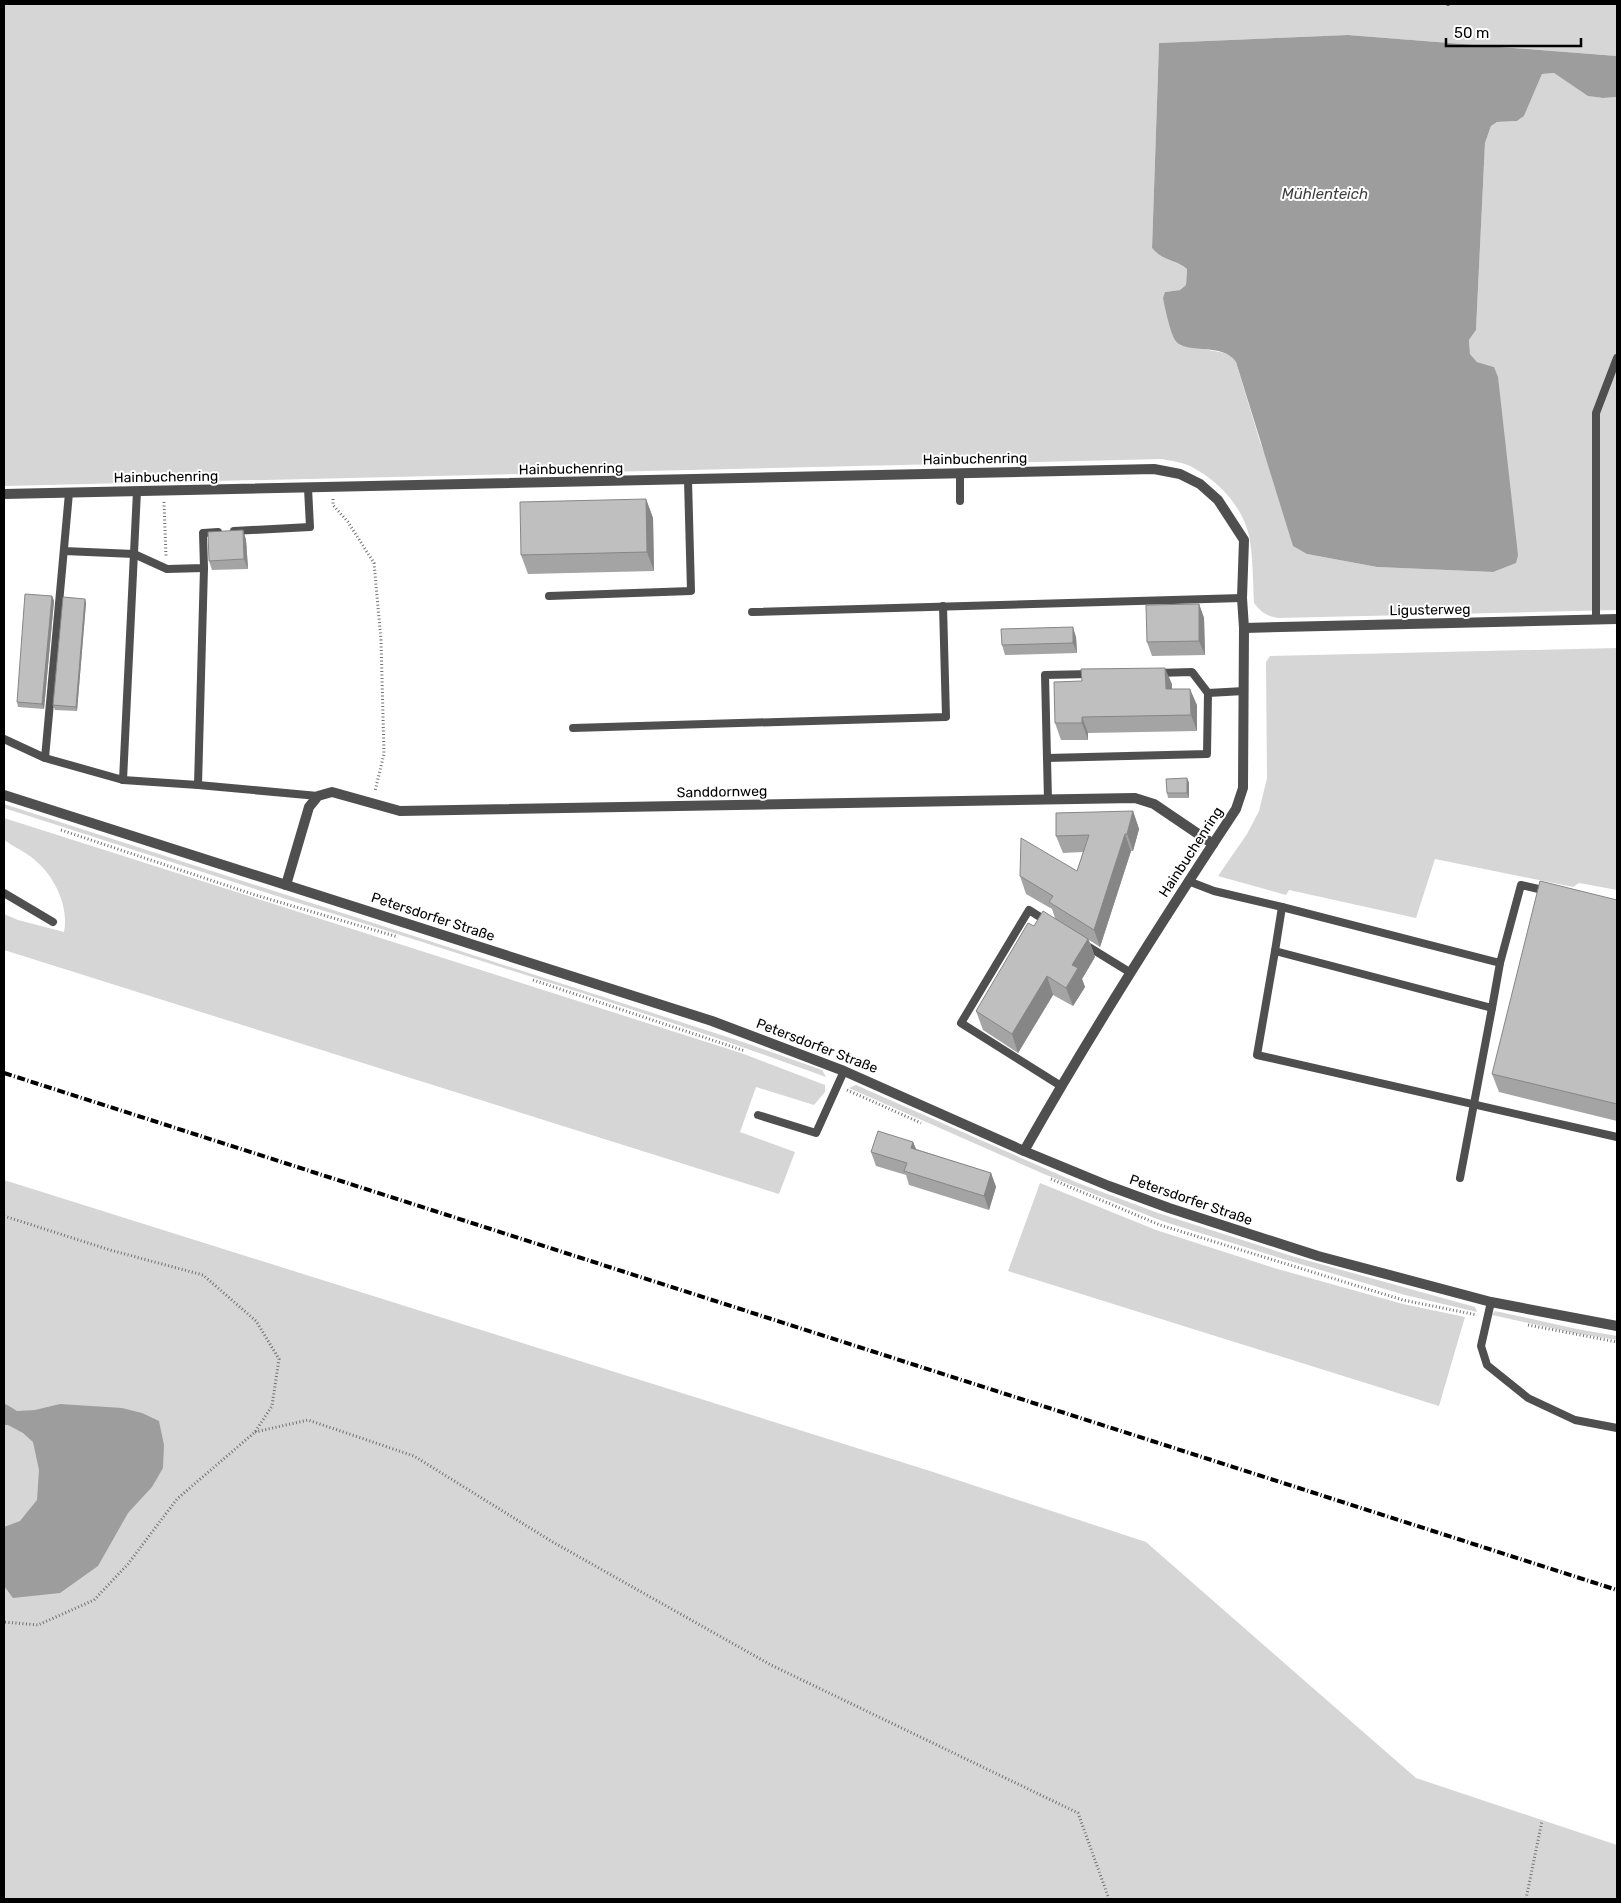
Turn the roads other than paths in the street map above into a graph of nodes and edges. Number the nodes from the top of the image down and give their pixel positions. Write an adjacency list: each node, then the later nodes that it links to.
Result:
1 (1617, 358): 16 (lane)
2 (960, 474): 3 (street, Hainbuchenring); 8 (lane); 13 (street, Hainbuchenring)
3 (688, 480): 4 (street, Hainbuchenring); 12 (lane)
4 (308, 488): 5 (street, Hainbuchenring); 11 (lane)
5 (137, 492): 6 (street, Hainbuchenring); 10 (lane)
6 (70, 493): 7 (street, Hainbuchenring); 9 (lane)
7 (4, 494)
8 (960, 501)
9 (64, 552): 10 (lane); 25 (lane)
10 (134, 554): 11 (lane); 27 (lane)
11 (204, 568): 28 (lane)
12 (550, 596)
13 (1242, 598): 14 (lane); 18 (street, Hainbuchenring)
14 (943, 606): 15 (lane); 23 (lane)
15 (752, 612)
16 (1596, 619): 17 (street, Ligusterweg); 18 (street, Ligusterweg)
17 (1617, 619)
18 (1244, 628): 21 (street, Hainbuchenring)
19 (1153, 673): 22 (lane)
20 (1094, 674): 26 (lane)
21 (1244, 691): 22 (lane); 32 (street, Hainbuchenring)
22 (1208, 693): 26 (lane)
23 (573, 728)
24 (4, 739): 25 (lane)
25 (46, 758): 27 (lane)
26 (1047, 758): 31 (lane)
27 (123, 780): 28 (lane)
28 (198, 785): 30 (lane)
29 (4, 795): 34 (street, Petersdorfer Straße)
30 (318, 796): 31 (street, Sanddornweg); 34 (street)
31 (1048, 800): 32 (street, Sanddornweg)
32 (1212, 844): 33 (street, Hainbuchenring)
33 (1188, 881): 37 (lane); 43 (street, Hainbuchenring)
34 (286, 885): 45 (street, Petersdorfer Straße)
35 (4, 893): 38 (lane)
36 (1560, 894): 42 (lane)
37 (1282, 907): 41 (lane); 42 (lane)
38 (54, 922)
39 (1055, 926): 46 (lane)
40 (1080, 941): 43 (lane)
41 (1275, 951): 44 (lane); 47 (lane)
42 (1500, 963): 44 (lane)
43 (1131, 973): 46 (street, Hainbuchenring)
44 (1492, 1008): 47 (lane)
45 (844, 1071): 48 (lane); 50 (street, Petersdorfer Straße)
46 (1061, 1086): 50 (street, Hainbuchenring)
47 (1474, 1104): 49 (lane); 51 (lane)
48 (758, 1115)
49 (1617, 1137)
50 (1024, 1151): 52 (street, Petersdorfer Straße)
51 (1460, 1178)
52 (1491, 1302): 53 (street, Petersdorfer Straße); 54 (lane)
53 (1617, 1326)
54 (1617, 1428)

